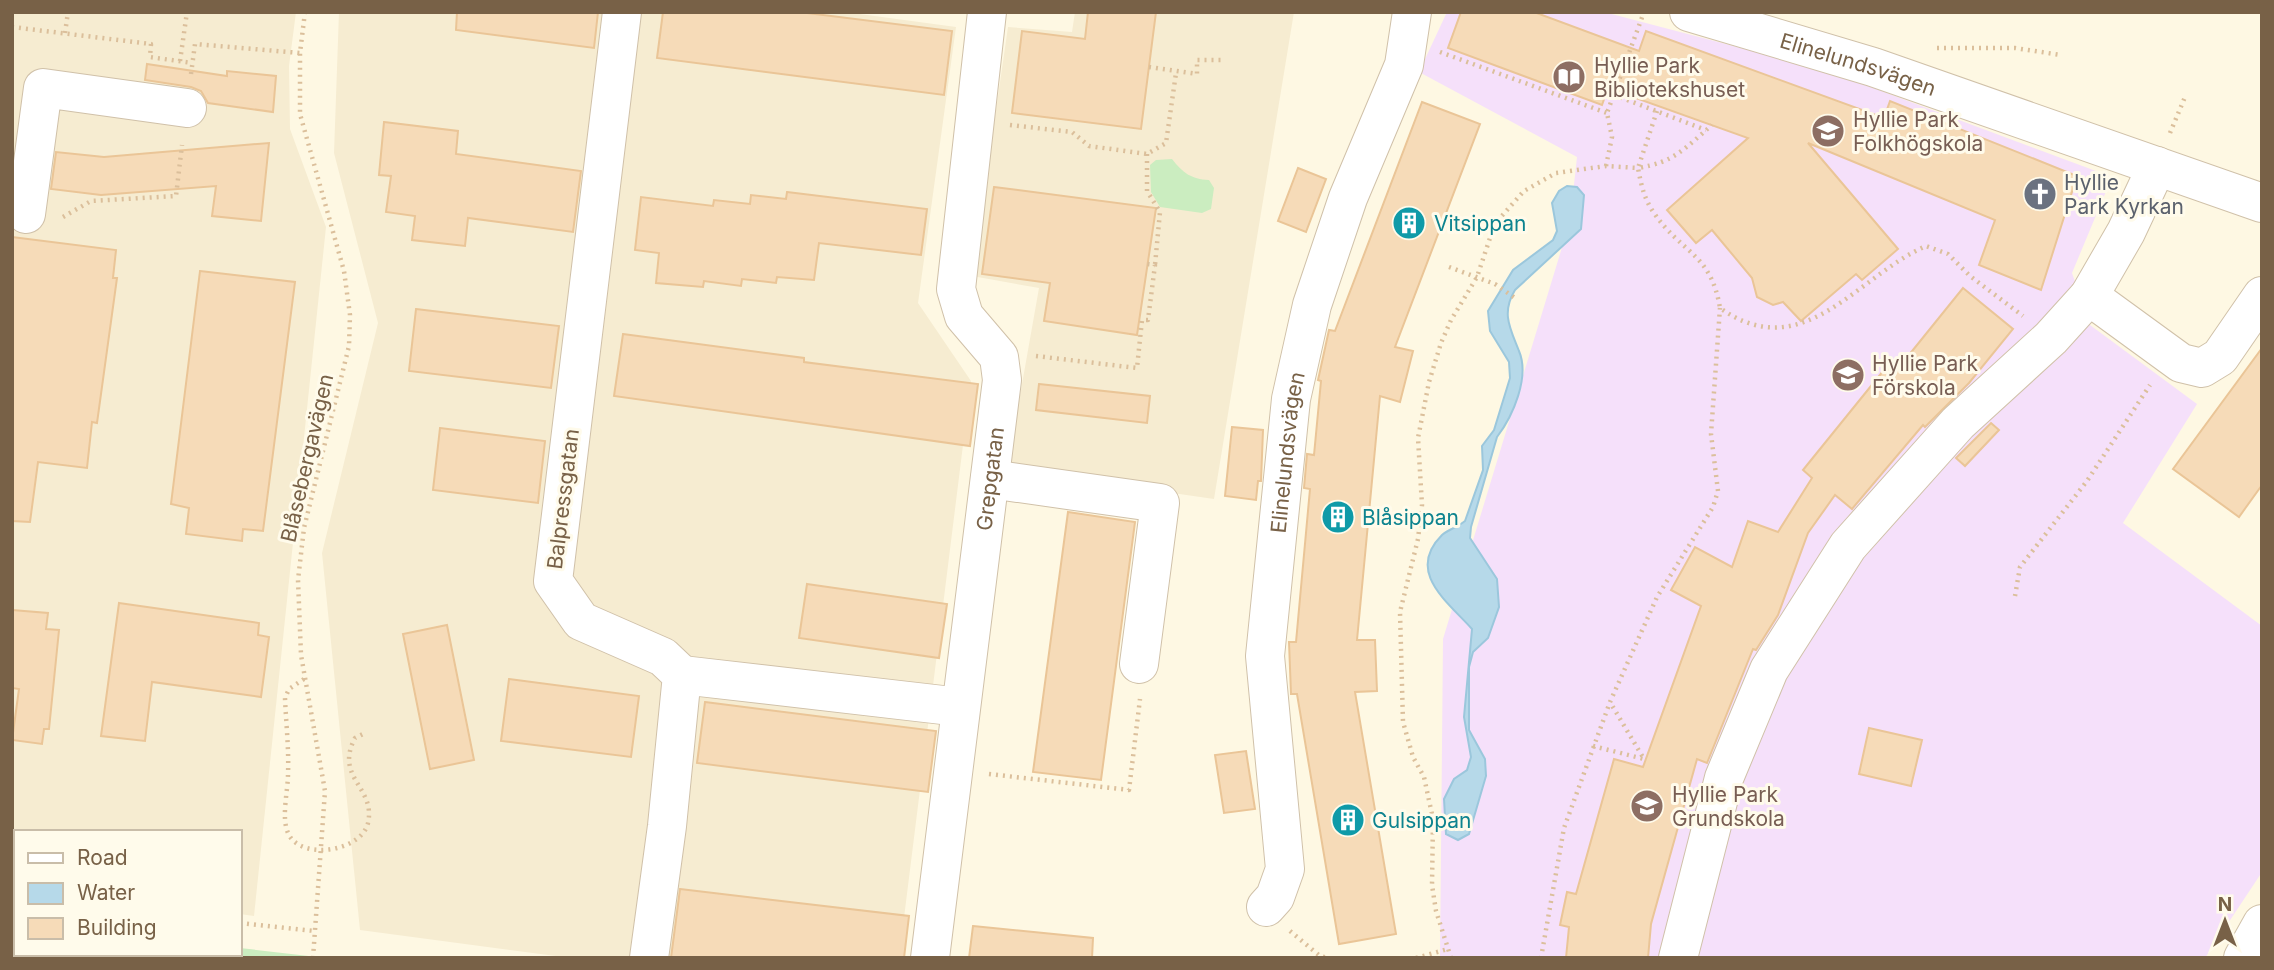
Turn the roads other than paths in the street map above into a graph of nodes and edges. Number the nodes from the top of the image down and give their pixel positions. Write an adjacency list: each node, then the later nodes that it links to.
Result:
1 (622, 12): 13 (street, Balpressgatan)
2 (987, 12): 11 (street, Grepgatan)
3 (1689, 12): 6 (street, Elinelundsvägen)
4 (1410, 26): 15 (street, Elinelundsvägen)
5 (187, 108): 8 (street)
6 (2157, 166): 7 (street, Elinelundsvägen); 9 (street)
7 (2262, 203)
8 (26, 214)
9 (2089, 296): 10 (street); 19 (street)
10 (2262, 296)
11 (990, 478): 12 (street); 14 (street, Grepgatan)
12 (1139, 664)
13 (682, 675): 14 (street); 17 (street)
14 (960, 707): 18 (street, Grepgatan)
15 (1266, 907)
16 (2262, 924): 20 (street)
17 (649, 958)
18 (930, 958)
19 (1678, 958)
20 (2244, 958)

